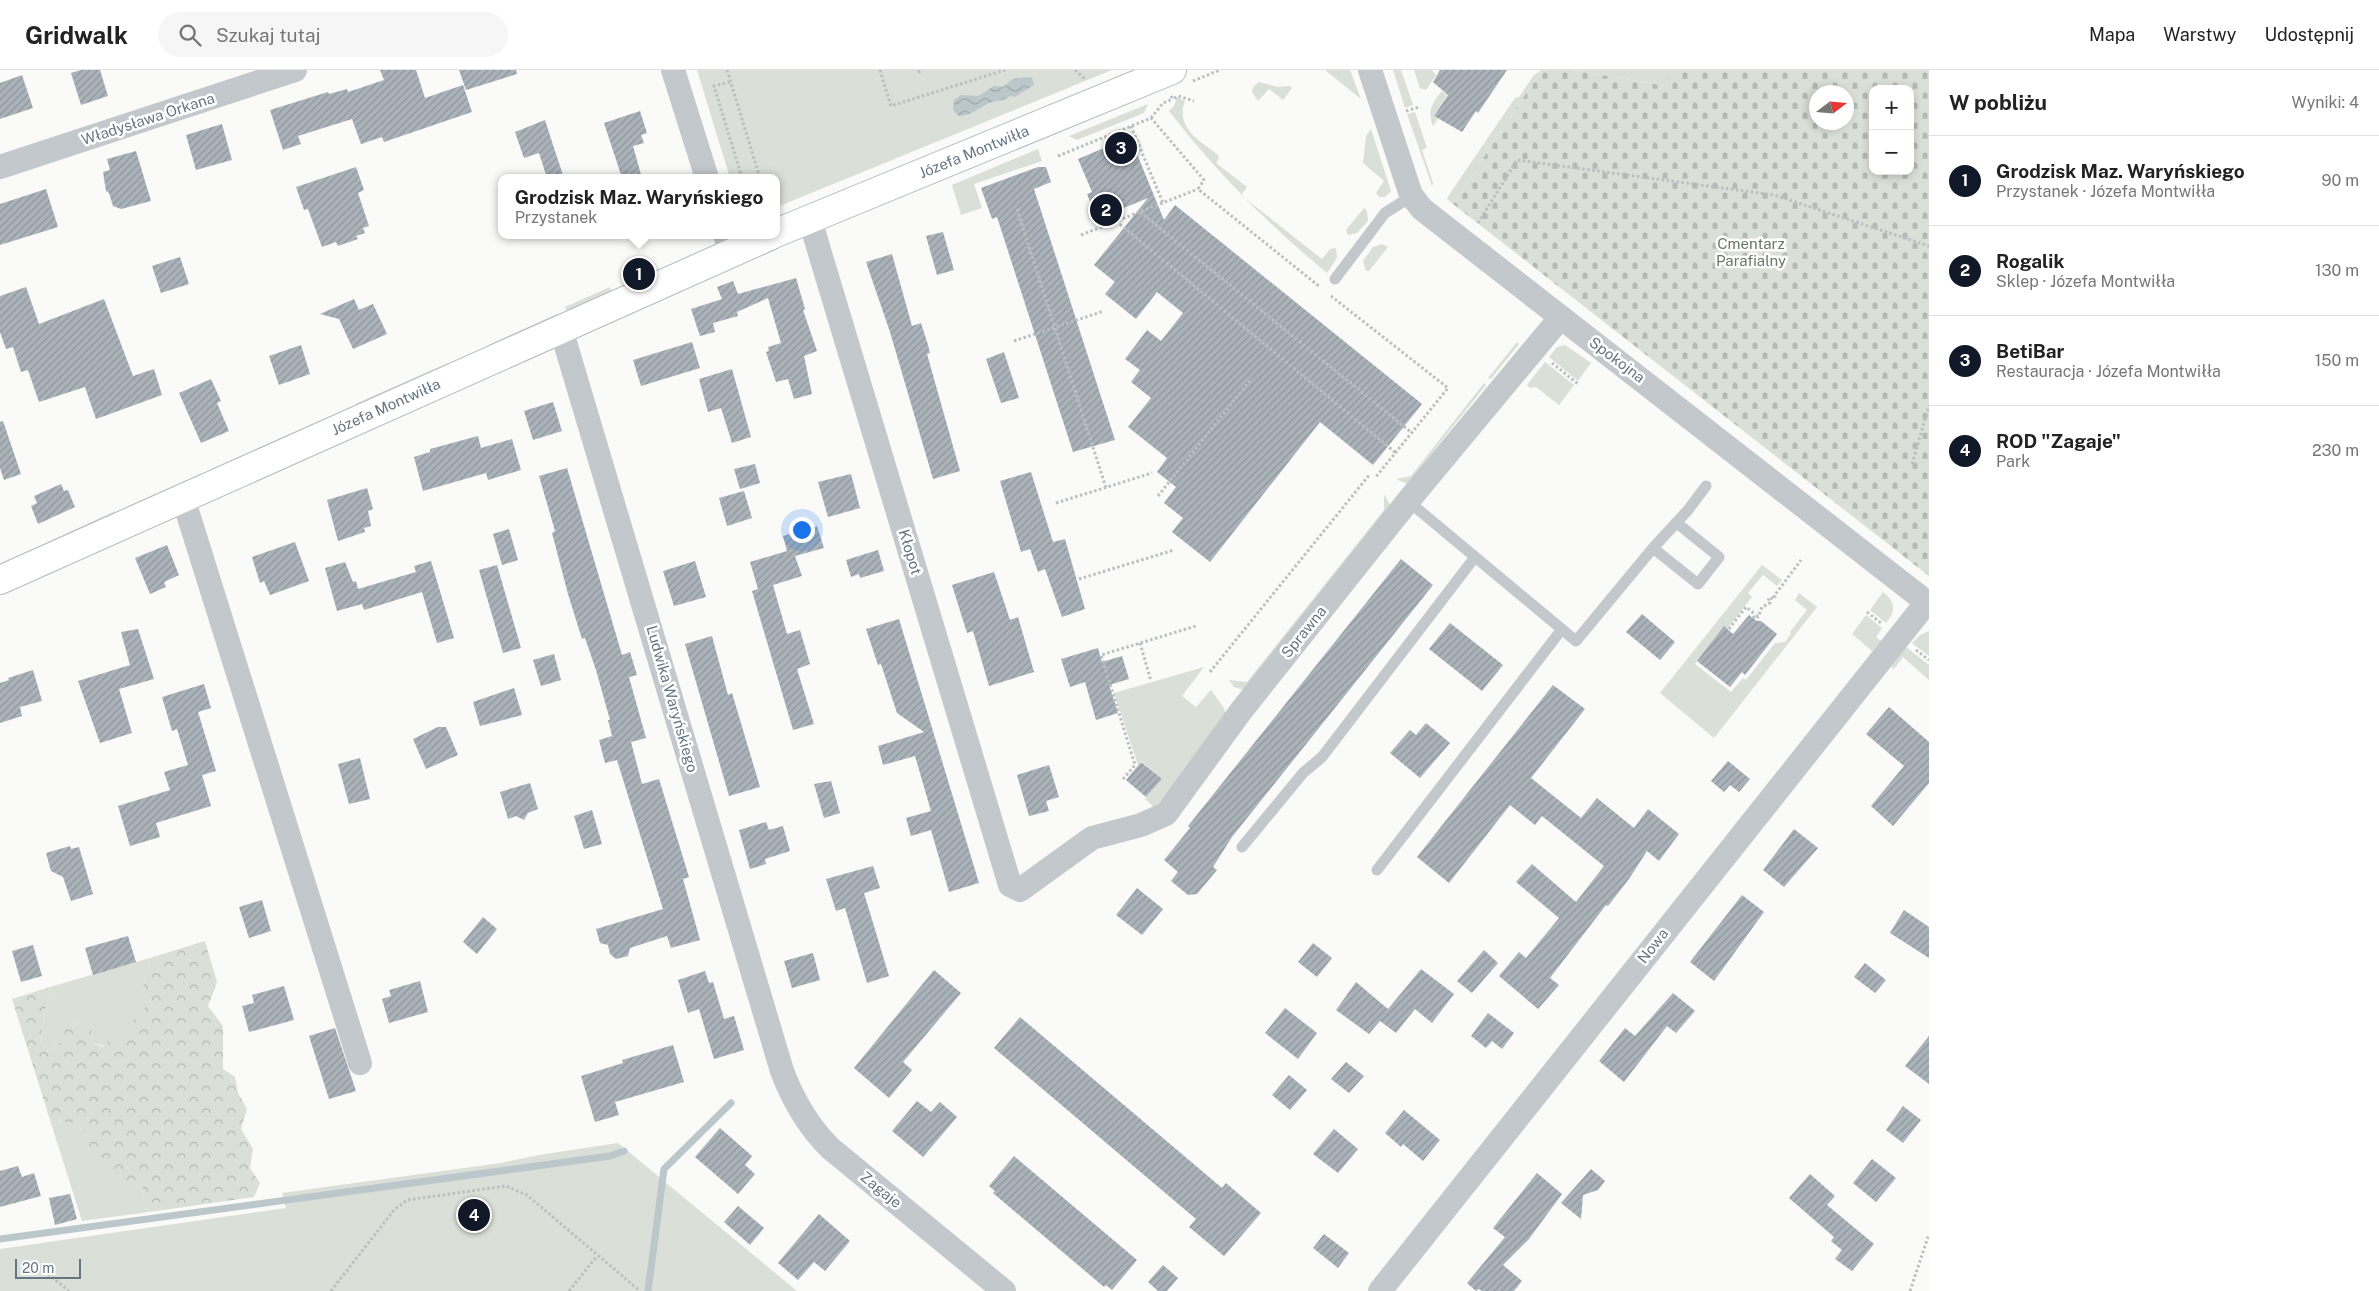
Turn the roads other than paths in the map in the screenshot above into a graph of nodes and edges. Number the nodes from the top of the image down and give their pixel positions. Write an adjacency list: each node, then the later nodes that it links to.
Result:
1 (295, 70): 5 (street, Władysława Orkana)
2 (673, 70): 6 (street)
3 (1370, 70): 7 (street, Spokojna)
4 (1170, 81): 8 (street, Józefa Montwiłła)
5 (0, 167)
6 (706, 174)
7 (1412, 196): 12 (lane); 13 (street, Spokojna)
8 (810, 220): 9 (street, Józefa Montwiłła); 26 (street, Kłopot)
9 (780, 231)
10 (752, 239): 11 (street, Józefa Montwiłła)
11 (728, 244): 14 (street, Józefa Montwiłła)
12 (1335, 279)
13 (1561, 317): 17 (street, Sprawna); 22 (street, Spokojna)
14 (561, 329): 16 (street, Józefa Montwiłła); 28 (street, Ludwika Waryńskiego)
15 (1706, 486): 18 (lane)
16 (183, 498): 21 (street, Józefa Montwiłła); 27 (street)
17 (1408, 502): 20 (lane); 26 (street, Sprawna)
18 (1677, 523): 19 (lane); 19 (lane)
19 (1653, 548): 23 (lane)
20 (1475, 557): 23 (lane); 24 (lane)
21 (0, 580)
22 (1928, 603): 30 (street, Nowa)
23 (1562, 629): 25 (lane)
24 (1242, 847)
25 (1377, 870)
26 (1010, 885)
27 (360, 1063)
28 (782, 1071): 29 (street, Zagaje)
29 (1004, 1291)
30 (1380, 1291)

